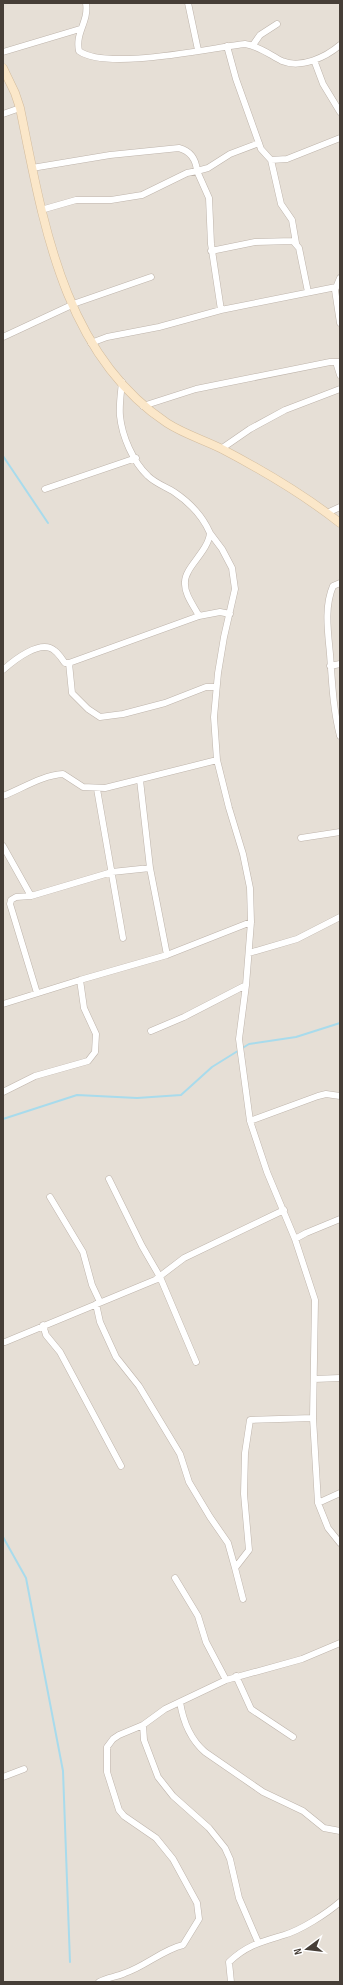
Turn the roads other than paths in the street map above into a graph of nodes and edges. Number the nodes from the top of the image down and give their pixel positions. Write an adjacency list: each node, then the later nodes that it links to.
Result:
1 (86, 3): 4 (street)
2 (188, 3): 8 (street)
3 (277, 24): 5 (street)
4 (80, 29): 8 (street); 9 (street)
5 (253, 45): 7 (street); 10 (street)
6 (340, 45): 10 (street)
7 (227, 46): 8 (street); 16 (street)
8 (198, 50)
9 (3, 52)
10 (314, 60): 13 (street)
11 (3, 68): 12 (street)
12 (20, 108): 14 (street); 18 (street)
13 (340, 112)
14 (3, 114)
15 (340, 138): 17 (street)
16 (259, 143): 17 (street); 19 (street)
17 (271, 160): 21 (street)
18 (32, 168): 19 (street); 20 (street)
19 (197, 171): 20 (street); 22 (street)
20 (42, 210): 27 (street)
21 (296, 243): 22 (street); 26 (street)
22 (211, 251): 28 (street)
23 (151, 278): 27 (street)
24 (340, 278): 25 (street)
25 (336, 287): 26 (street); 29 (street)
26 (308, 292): 28 (street)
27 (72, 305): 30 (street); 31 (street)
28 (221, 310): 31 (street)
29 (340, 323)
30 (3, 337)
31 (91, 343): 34 (street)
32 (338, 362): 33 (street); 36 (street)
33 (340, 375)
34 (122, 382): 36 (street); 38 (street)
35 (340, 389): 37 (street)
36 (143, 406): 37 (street)
37 (221, 449): 41 (street)
38 (136, 458): 39 (street); 43 (street)
39 (46, 489)
40 (340, 507): 41 (street)
41 (327, 513): 42 (street)
42 (340, 523)
43 (210, 533): 45 (street); 46 (street)
44 (340, 583): 49 (street)
45 (230, 614): 46 (street); 51 (street)
46 (199, 616): 47 (street)
47 (69, 663): 50 (street); 51 (street)
48 (340, 664): 49 (street)
49 (330, 666): 52 (street)
50 (3, 670)
51 (216, 687): 53 (street)
52 (340, 736)
53 (217, 760): 54 (street); 64 (street)
54 (140, 780): 55 (street); 60 (street)
55 (97, 789): 56 (street); 61 (street)
56 (3, 796)
57 (340, 832): 58 (street)
58 (301, 838)
59 (3, 846): 62 (street)
60 (150, 868): 61 (street); 67 (street)
61 (112, 872): 62 (street); 65 (street)
62 (31, 896): 70 (street)
63 (340, 917): 66 (street)
64 (251, 922): 66 (street); 67 (street)
65 (123, 938)
66 (249, 953): 69 (street)
67 (167, 955): 68 (street)
68 (80, 980): 70 (street); 73 (street)
69 (246, 985): 72 (street); 75 (street)
70 (37, 993): 71 (street)
71 (3, 1004)
72 (151, 1031)
73 (3, 1092)
74 (340, 1096): 75 (street)
75 (250, 1121): 78 (street)
76 (109, 1179): 81 (street)
77 (50, 1197): 82 (street)
78 (284, 1210): 80 (street); 81 (street)
79 (340, 1219): 80 (street)
80 (295, 1239): 87 (street)
81 (160, 1277): 82 (street); 85 (street)
82 (98, 1303): 83 (street); 93 (street)
83 (43, 1325): 84 (street); 89 (street)
84 (5, 1342)
85 (196, 1362)
86 (340, 1378): 87 (street)
87 (314, 1379): 88 (street)
88 (314, 1418): 91 (street); 93 (street)
89 (121, 1466)
90 (340, 1493): 91 (street)
91 (318, 1503): 92 (street)
92 (340, 1543)
93 (235, 1568): 95 (street)
94 (175, 1578): 98 (street)
95 (243, 1599)
96 (340, 1643): 97 (street)
97 (236, 1676): 98 (street); 101 (street)
98 (226, 1680): 99 (street)
99 (180, 1702): 100 (street); 104 (street)
100 (142, 1725): 106 (street); 107 (street)
101 (293, 1737)
102 (24, 1769): 103 (street)
103 (3, 1777)
104 (340, 1831)
105 (340, 1902): 106 (street)
106 (258, 1942): 108 (street)
107 (99, 1982)
108 (231, 1982)

